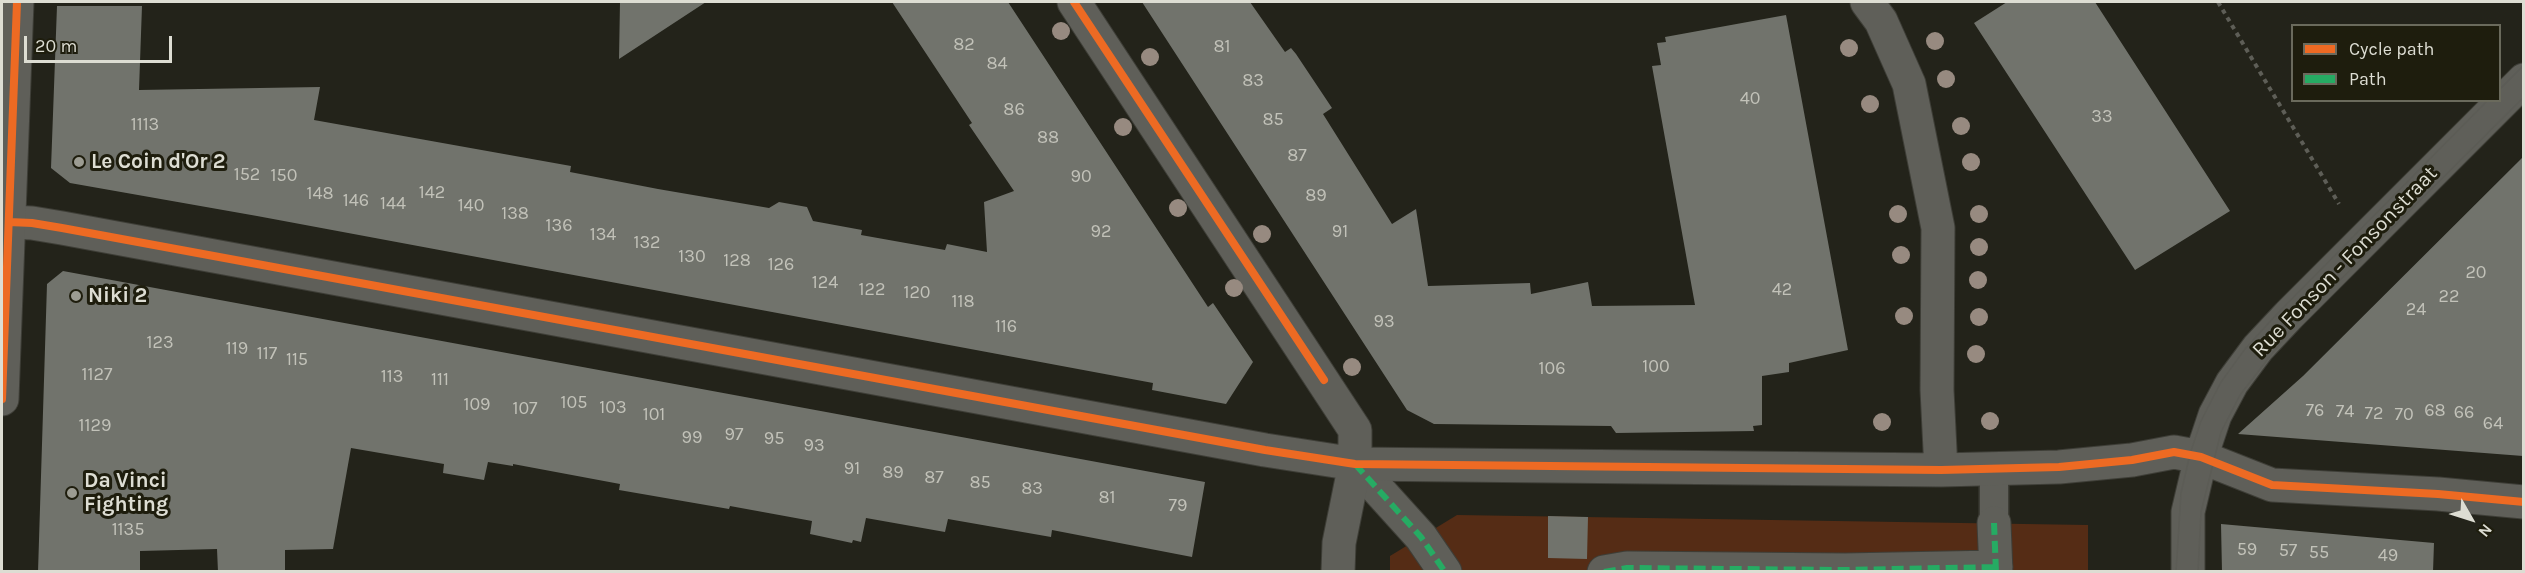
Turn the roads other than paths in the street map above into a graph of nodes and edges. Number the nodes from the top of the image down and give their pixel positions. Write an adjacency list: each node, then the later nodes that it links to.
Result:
1 (17, 2): 5 (street)
2 (1074, 2): 8 (street)
3 (1867, 2): 10 (street)
4 (2523, 80): 7 (street, Rue Fonson - Fonsonstraat)
5 (9, 222): 6 (street); 8 (street)
6 (2, 399)
7 (2201, 457): 9 (street); 11 (street); 17 (street, Rue Fonson - Fonsonstraat)
8 (1355, 464): 10 (street); 14 (street); 15 (street)
9 (1994, 468): 10 (street); 12 (lane)
10 (1941, 470)
11 (2523, 502)
12 (1994, 523): 13 (street)
13 (1996, 569): 16 (street)
14 (1338, 572)
15 (1444, 572)
16 (1604, 572)
17 (2188, 572)

